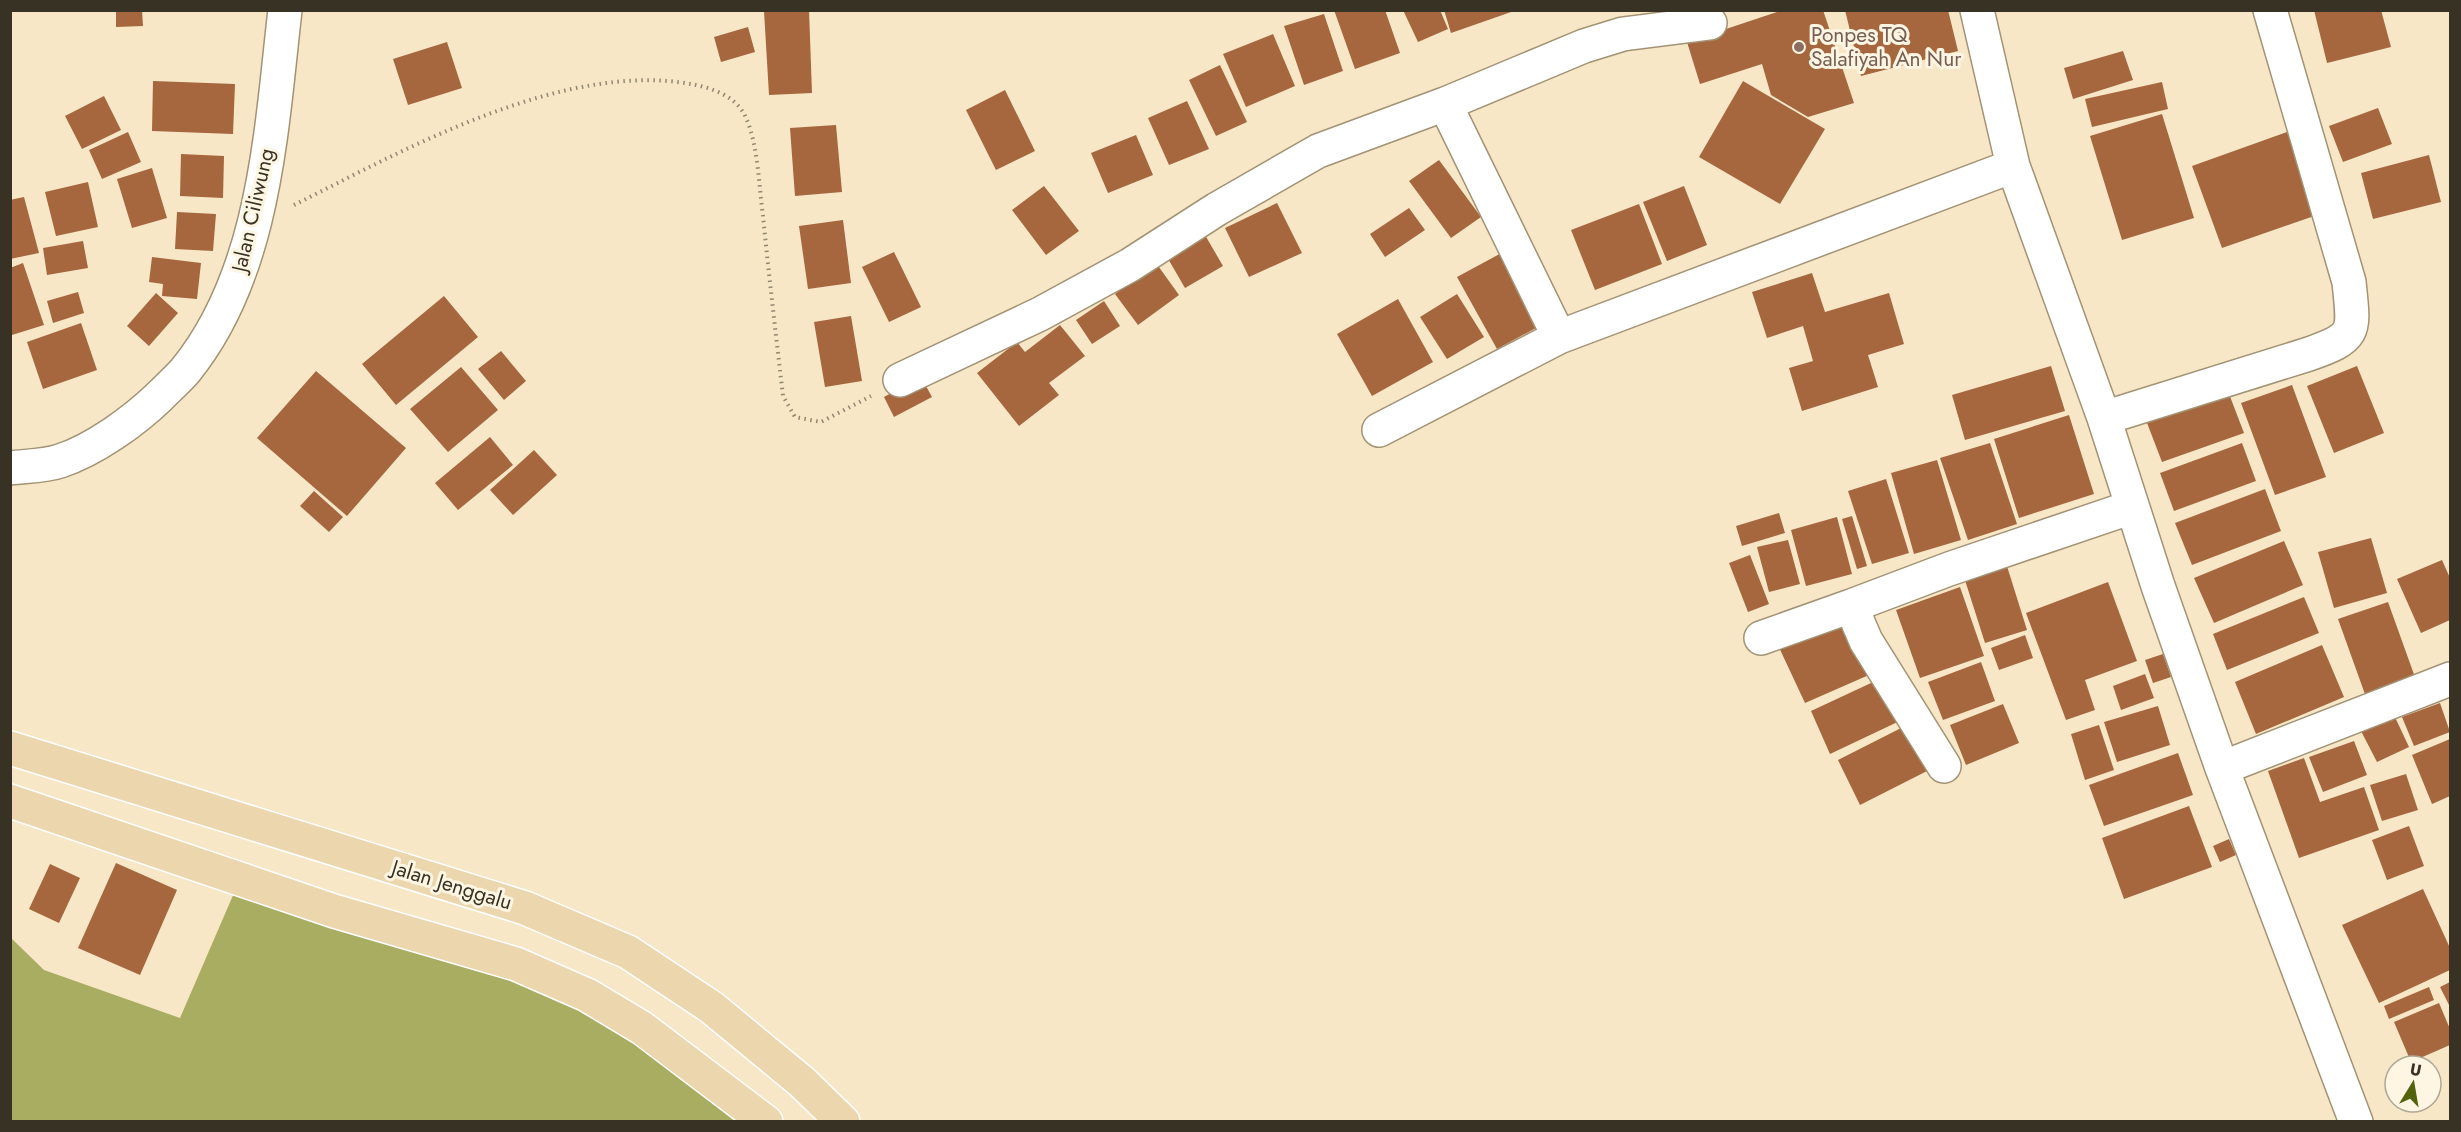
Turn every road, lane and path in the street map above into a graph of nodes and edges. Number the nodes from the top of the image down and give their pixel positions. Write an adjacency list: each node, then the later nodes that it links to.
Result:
1 (285, 10): 7 (street, Jalan Ciliwung)
2 (1977, 10): 6 (street)
3 (2270, 10): 10 (street)
4 (1710, 23): 5 (street)
5 (1445, 104): 8 (street); 9 (street)
6 (2013, 166): 8 (street); 10 (street)
7 (254, 225): 9 (path); 12 (street, Jalan Ciliwung)
8 (1559, 337): 11 (street)
9 (900, 380)
10 (2104, 418): 13 (street)
11 (1379, 430)
12 (10, 468)
13 (2132, 507): 14 (street); 19 (street)
14 (1851, 606): 15 (street); 18 (street)
15 (1761, 638)
16 (2451, 679): 19 (street)
17 (10, 748): 22 (main road, Jalan Jenggalu)
18 (1944, 766)
19 (2222, 768): 23 (street)
20 (10, 801): 21 (main road)
21 (766, 1122)
22 (843, 1122)
23 (2356, 1122)

